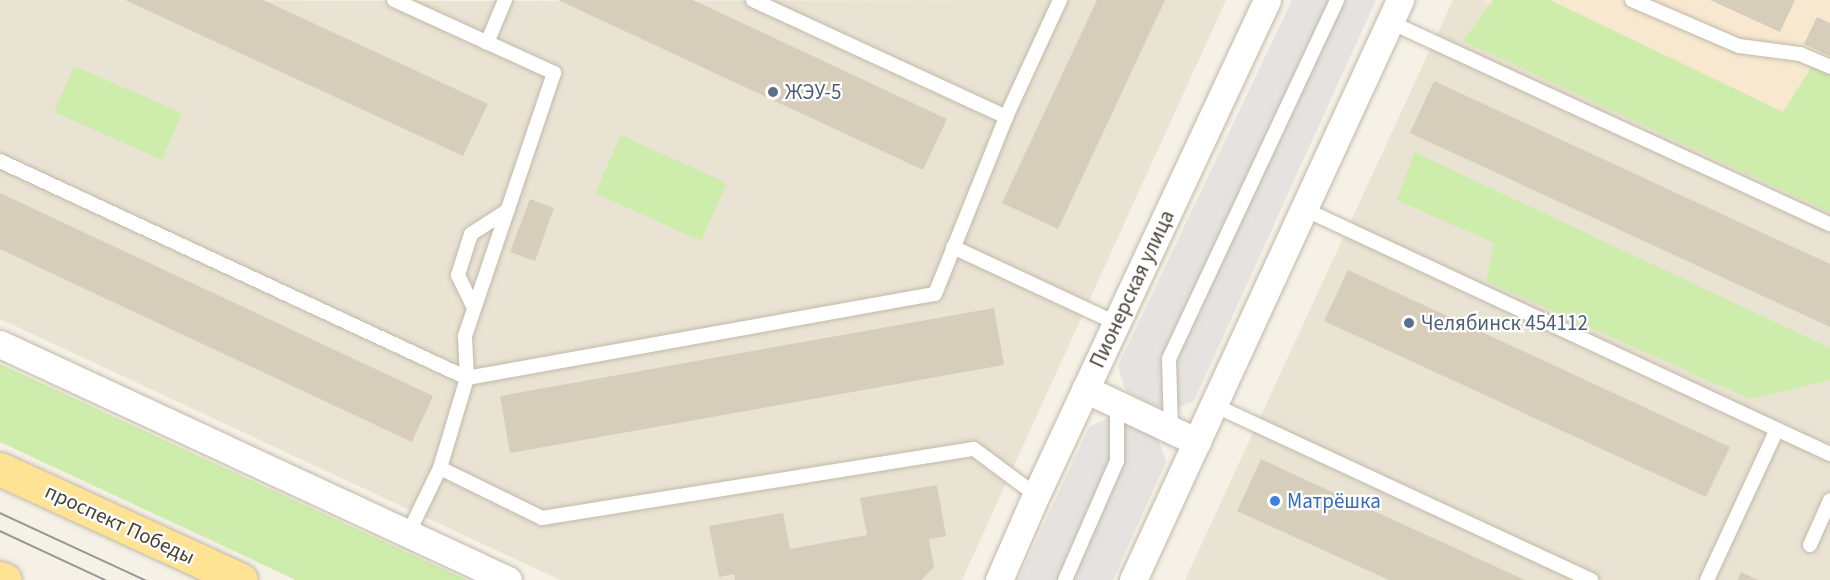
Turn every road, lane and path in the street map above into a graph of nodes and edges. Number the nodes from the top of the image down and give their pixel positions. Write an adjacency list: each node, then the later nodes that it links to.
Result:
1 (394, 0): 9 (lane)
2 (505, 0): 9 (lane)
3 (753, 0): 11 (lane)
4 (1060, 0): 11 (lane)
5 (1267, 0): 18 (street, Пионерская улица)
6 (1337, 0): 25 (lane)
7 (1632, 0): 10 (lane)
8 (1395, 11): 13 (street); 15 (lane)
9 (487, 43): 14 (lane)
10 (1830, 67)
11 (1006, 117): 16 (lane)
12 (0, 161): 20 (lane)
13 (1304, 209): 23 (street); 24 (lane)
14 (508, 210): 17 (lane); 17 (lane)
15 (1830, 224)
16 (953, 247): 18 (lane); 20 (lane)
17 (474, 308): 20 (lane)
18 (1116, 323): 21 (street, Пионерская улица)
19 (0, 344): 32 (street)
20 (467, 378): 28 (lane)
21 (1085, 389): 22 (street); 30 (street, Пионерская улица)
22 (1117, 404): 25 (street); 39 (lane)
23 (1214, 405): 26 (street); 41 (lane)
24 (1777, 429): 27 (lane); 42 (lane)
25 (1172, 430): 26 (street)
26 (1197, 442): 40 (street)
27 (1830, 454)
28 (440, 468): 30 (lane); 32 (lane)
29 (0, 469): 36 (main road, проспект Победы)
30 (1036, 495): 38 (street, Пионерская улица)
31 (1830, 500): 33 (lane)
32 (408, 534): 37 (street)
33 (1810, 545)
34 (0, 578): 35 (main road)
35 (5, 580)
36 (241, 580)
37 (508, 580)
38 (999, 580)
39 (1065, 580)
40 (1133, 580)
41 (1591, 580)
42 (1707, 580)

